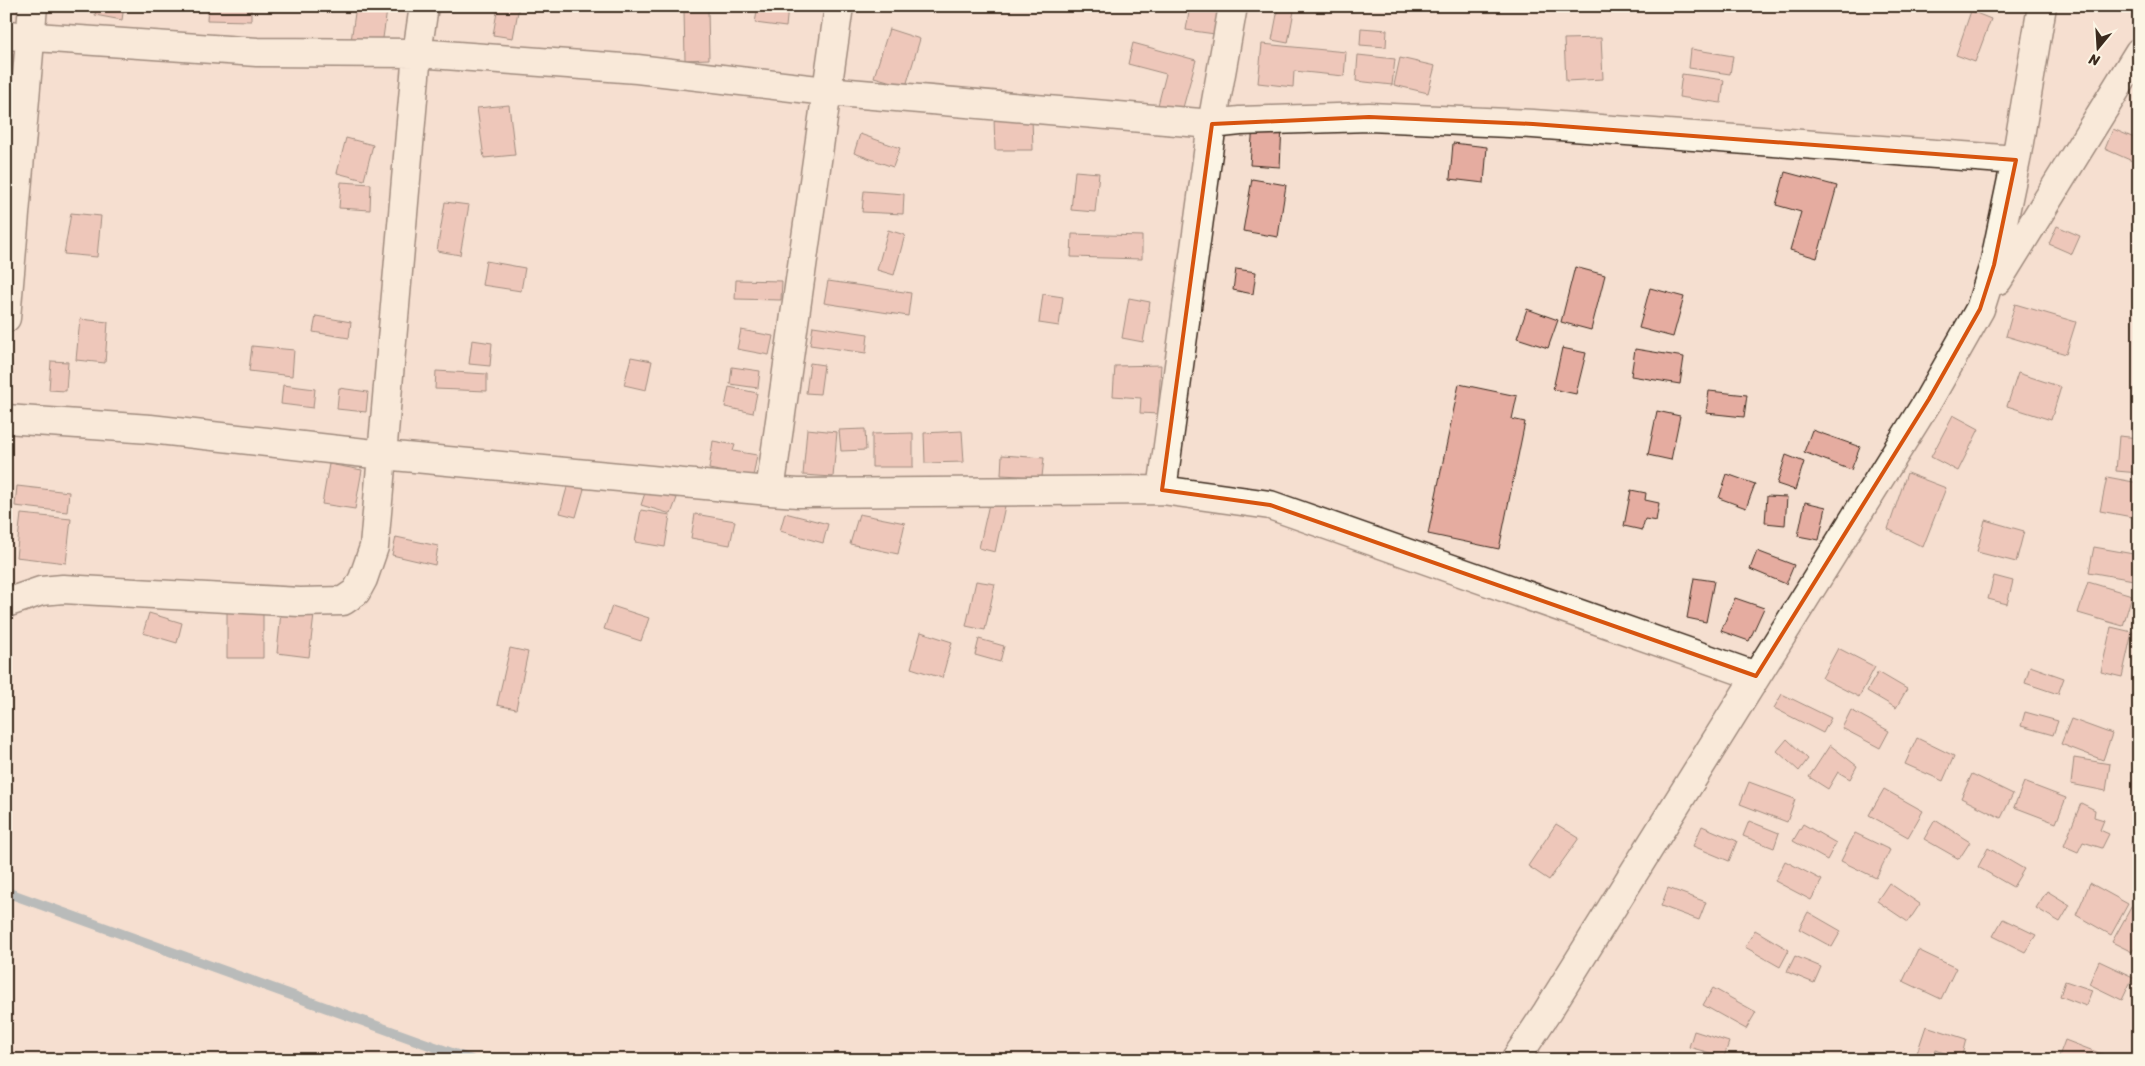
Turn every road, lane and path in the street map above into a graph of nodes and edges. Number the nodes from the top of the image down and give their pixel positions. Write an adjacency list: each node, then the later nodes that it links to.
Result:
1 (33, 6): 6 (street)
2 (424, 6): 8 (street)
3 (839, 6): 9 (street)
4 (1234, 6): 10 (street)
5 (2042, 6): 11 (street)
6 (19, 35): 8 (street); 13 (street)
7 (2139, 52): 12 (street)
8 (417, 54): 9 (street); 15 (street)
9 (826, 91): 10 (street); 17 (street)
10 (1212, 124): 11 (street); 16 (street)
11 (2016, 160): 12 (street)
12 (1980, 309): 19 (street)
13 (6, 318)
14 (6, 419): 15 (street)
15 (383, 455): 17 (street); 18 (street)
16 (1162, 490): 17 (street); 19 (street)
17 (770, 491)
18 (6, 603)
19 (1756, 676): 20 (street)
20 (1515, 1060)

